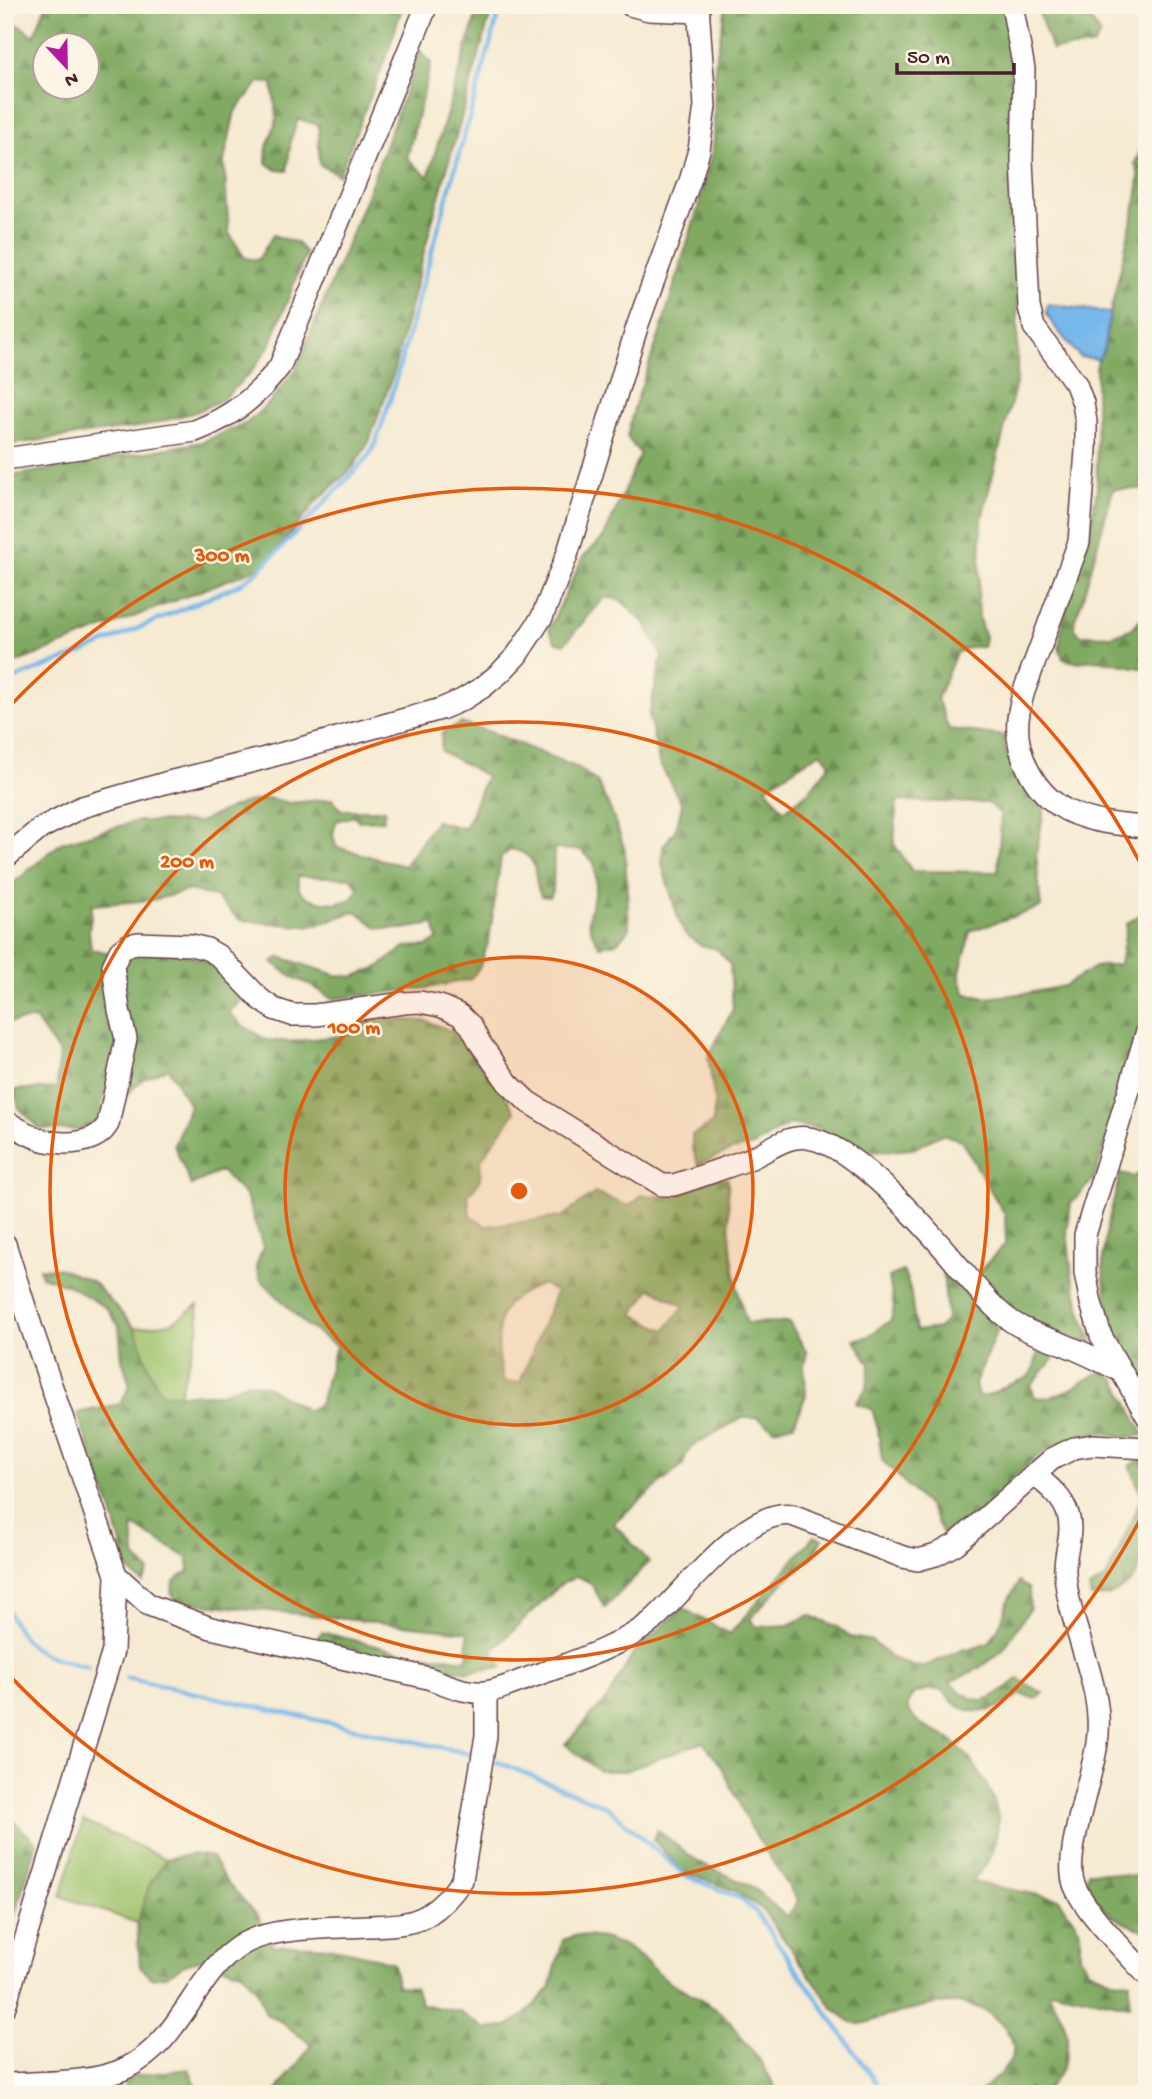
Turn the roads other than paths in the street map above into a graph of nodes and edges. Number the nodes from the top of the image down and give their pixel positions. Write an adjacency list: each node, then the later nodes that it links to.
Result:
1 (427, 5): 5 (street)
2 (630, 5): 4 (street)
3 (1012, 5): 6 (street)
4 (699, 9): 7 (street)
5 (5, 459)
6 (1147, 827)
7 (5, 858)
8 (1147, 1031): 11 (street)
9 (5, 1121): 11 (street)
10 (5, 1244): 15 (street)
11 (1122, 1372): 12 (street)
12 (1147, 1416)
13 (1147, 1448): 14 (street)
14 (1034, 1474): 16 (street); 17 (street)
15 (116, 1576): 16 (street); 18 (street)
16 (486, 1692): 19 (street)
17 (1147, 1975)
18 (5, 2006)
19 (5, 2084)

